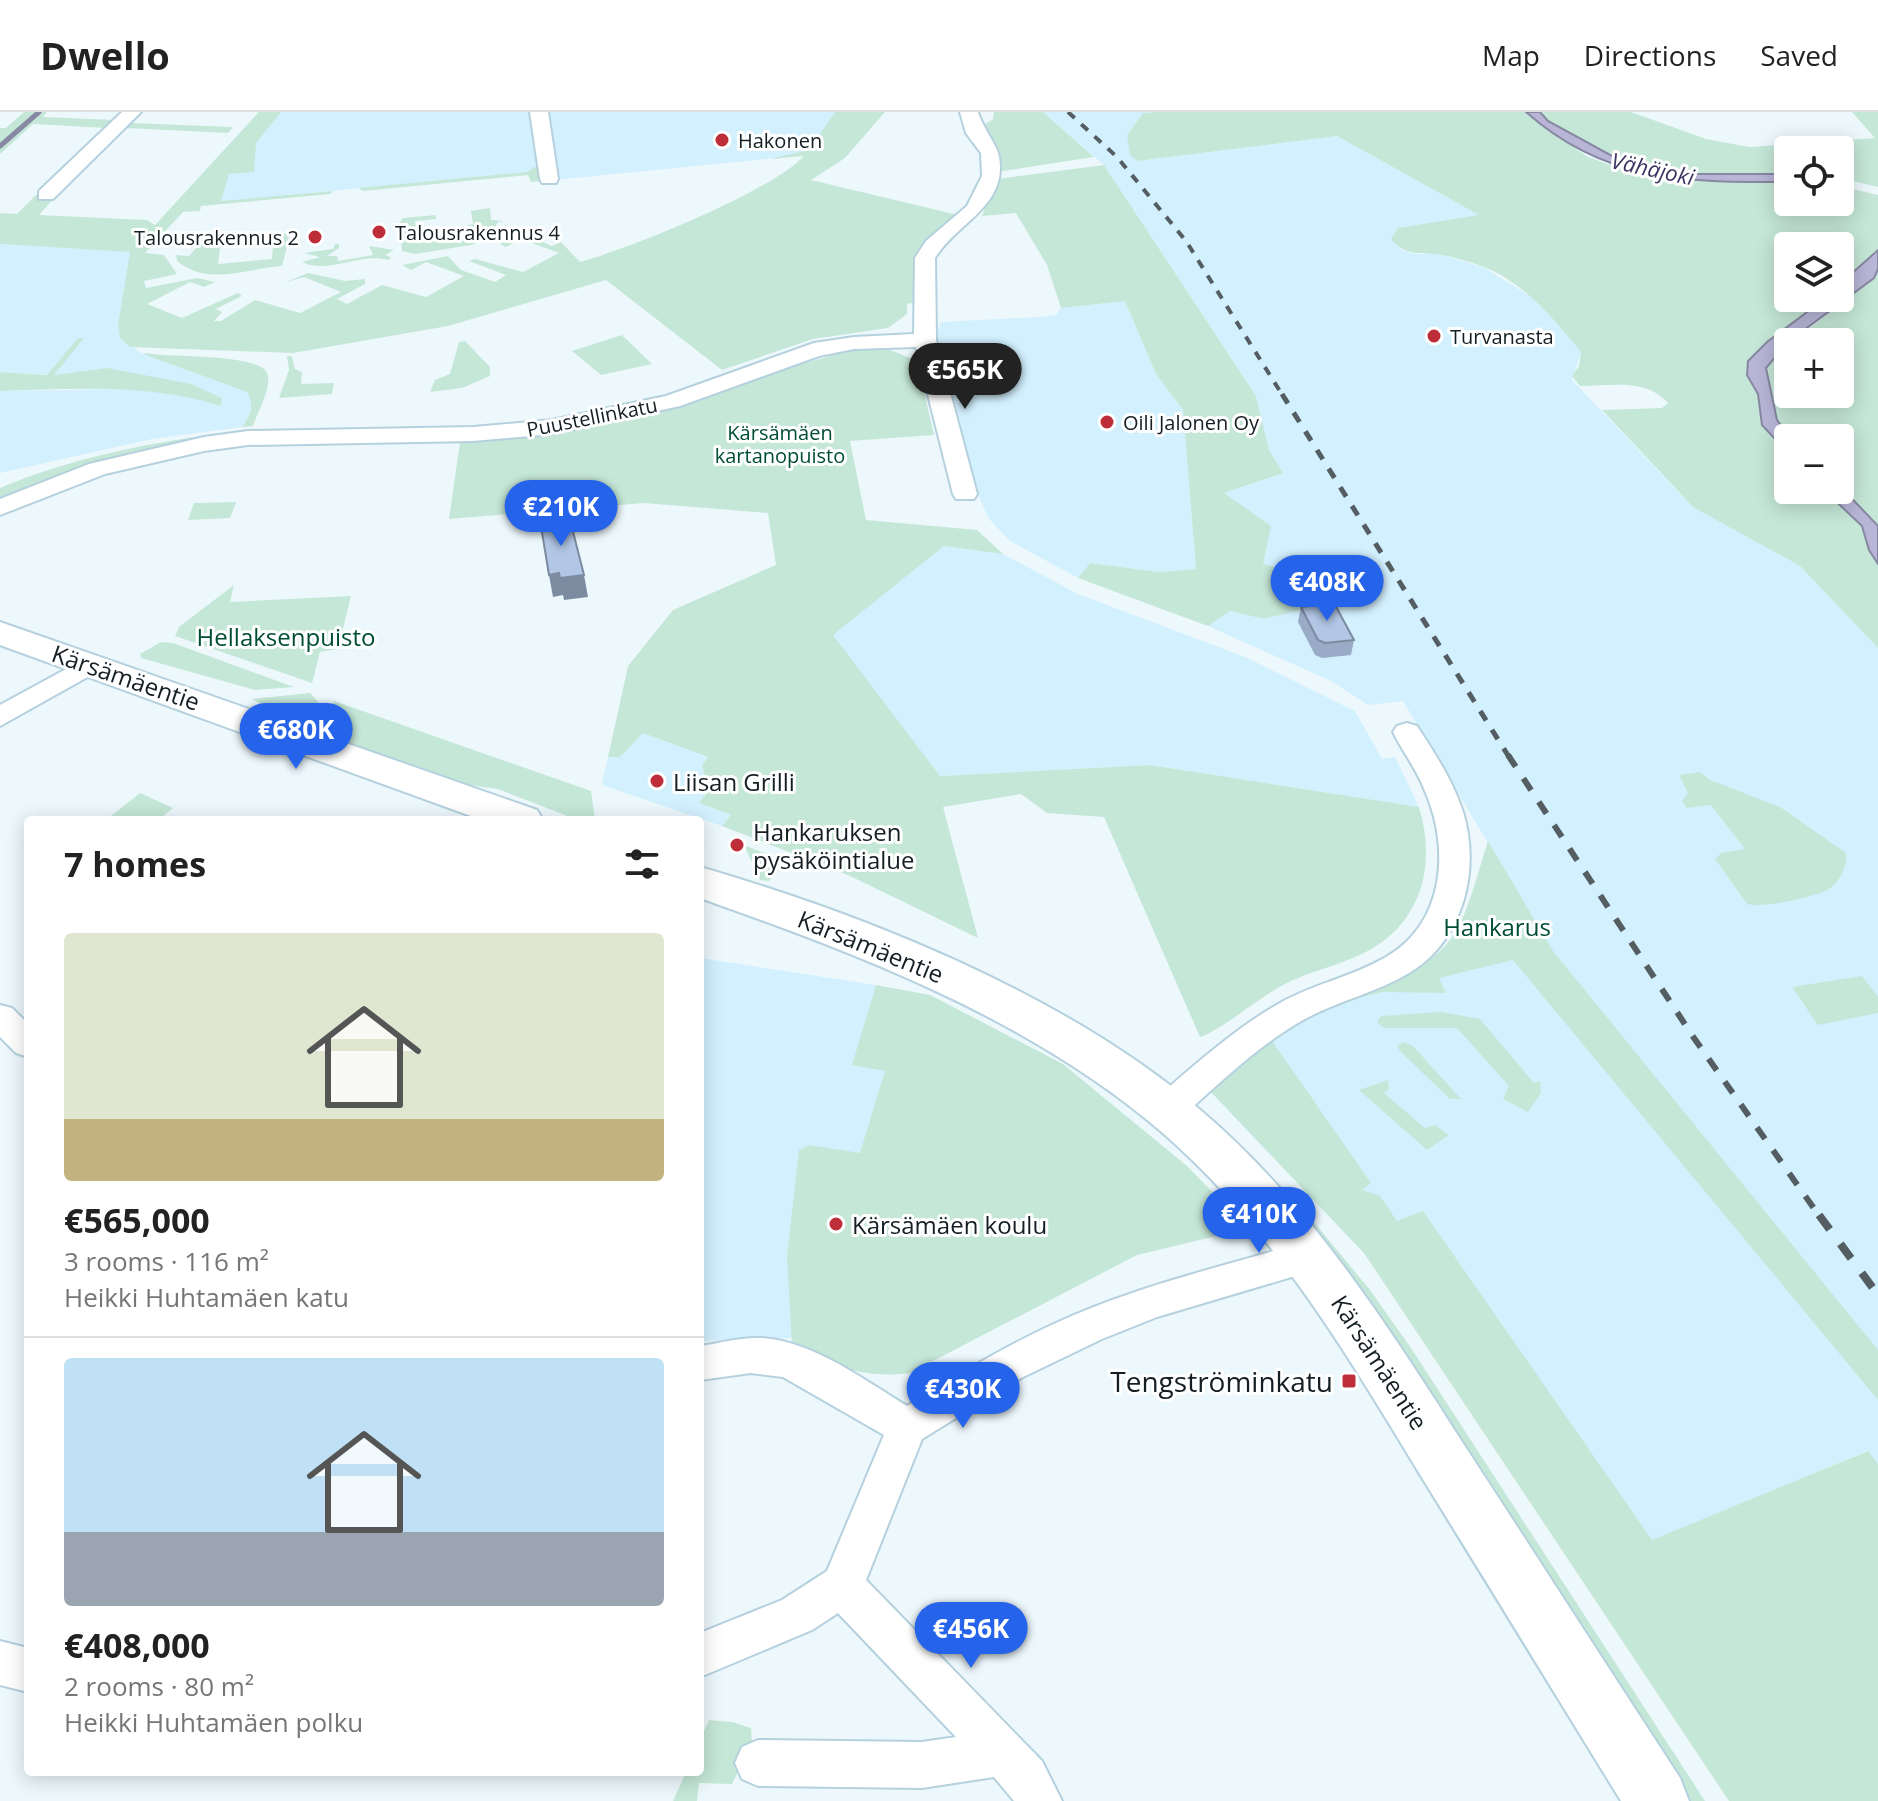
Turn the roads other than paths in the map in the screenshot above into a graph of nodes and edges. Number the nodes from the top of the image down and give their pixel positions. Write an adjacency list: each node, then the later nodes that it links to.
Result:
1 (132, 112): 5 (street)
2 (539, 112): 4 (street)
3 (969, 112): 6 (street)
4 (549, 179)
5 (46, 195)
6 (925, 340): 7 (street); 8 (street, Puustellinkatu)
7 (965, 494)
8 (0, 508)
9 (0, 633): 10 (street, Kärsämäentie)
10 (90, 664): 11 (street); 13 (street, Kärsämäentie)
11 (0, 717)
12 (1407, 732): 17 (street)
13 (512, 816)
14 (704, 883): 17 (street, Kärsämäentie)
15 (0, 1017): 16 (street)
16 (24, 1040)
17 (1167, 1109): 18 (street, Kärsämäentie)
18 (1309, 1257): 20 (street); 28 (street, Kärsämäentie)
19 (704, 1362): 20 (street)
20 (907, 1427): 21 (street)
21 (842, 1586): 22 (street); 25 (street)
22 (704, 1653)
23 (0, 1663): 24 (street)
24 (24, 1669)
25 (1003, 1753): 26 (street); 27 (street)
26 (758, 1763)
27 (1039, 1801)
28 (1657, 1801)

